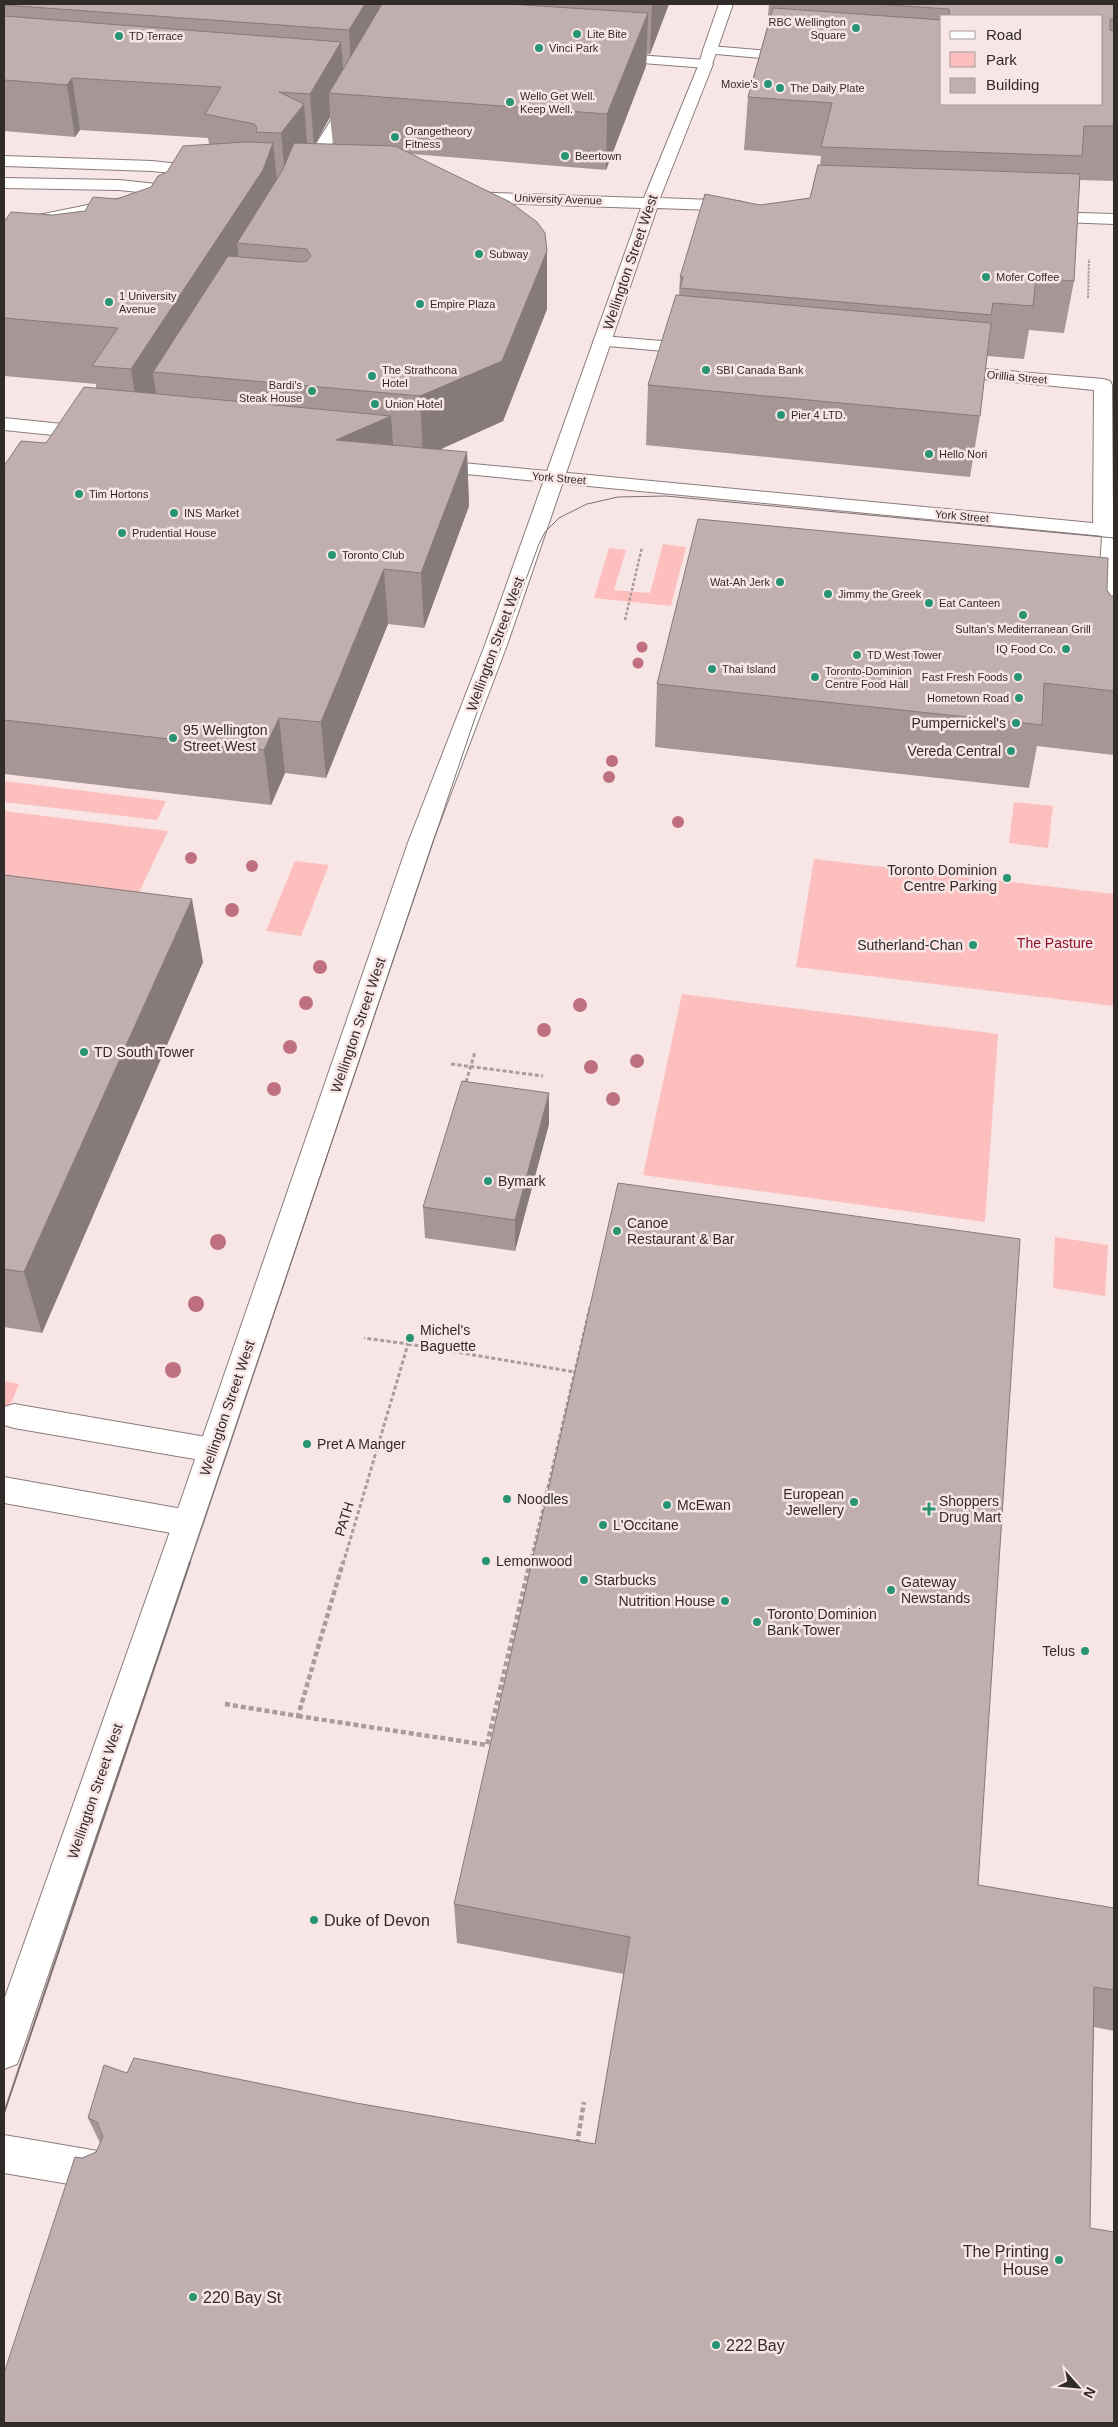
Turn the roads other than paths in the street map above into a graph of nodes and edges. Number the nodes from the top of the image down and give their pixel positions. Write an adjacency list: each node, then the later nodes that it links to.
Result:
1 (726, 4): 3 (main road, Wellington Street West)
2 (598, 56): 3 (main road)
3 (708, 57): 4 (main road); 11 (main road, Wellington Street West)
4 (807, 57)
5 (350, 86): 9 (main road)
6 (4, 160): 7 (main road)
7 (224, 174)
8 (4, 183): 15 (main road)
9 (296, 185)
10 (446, 196): 11 (main road, University Avenue)
11 (652, 202): 12 (main road, University Avenue); 16 (main road, Wellington Street West)
12 (757, 207)
13 (1025, 216): 14 (main road)
14 (1114, 219)
15 (4, 227)
16 (602, 341): 17 (main road); 24 (main road, Wellington Street West)
17 (716, 351)
18 (934, 370): 25 (main road, Orillia Street)
19 (4, 424): 20 (main road)
20 (62, 429): 21 (main road); 22 (main road)
21 (109, 434)
22 (48, 450)
23 (412, 464): 24 (main road, York Street)
24 (555, 478): 25 (main road, York Street); 28 (main road, Wellington Street West)
25 (1110, 531): 26 (main road)
26 (1106, 650)
27 (14, 1416): 28 (main road)
28 (212, 1450): 30 (main road, Wellington Street West)
29 (4, 1490): 30 (main road)
30 (188, 1524): 31 (main road, Wellington Street West)
31 (4, 2051)
32 (4, 2154): 33 (main road)
33 (98, 2170)

